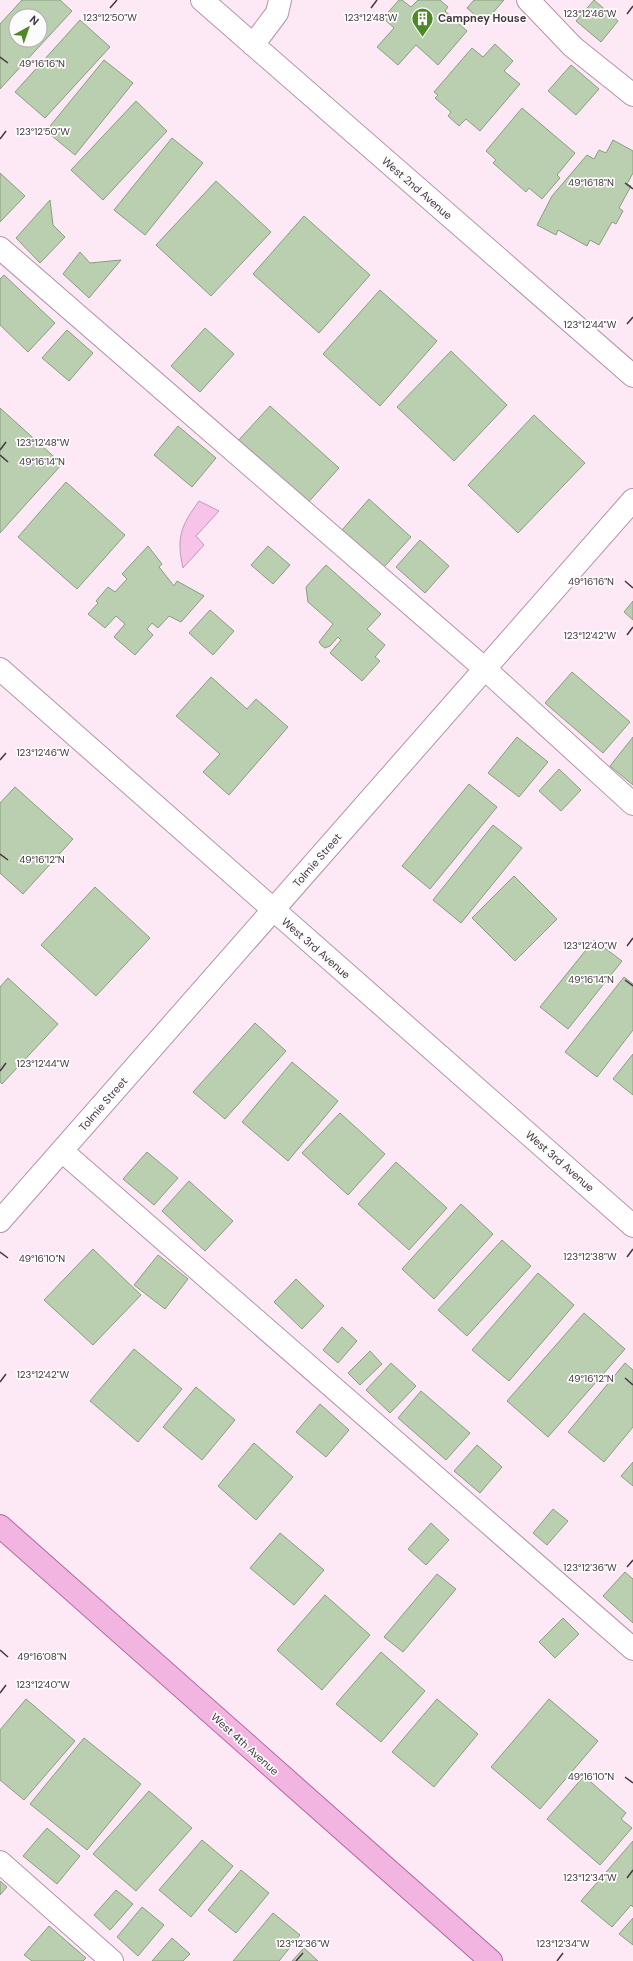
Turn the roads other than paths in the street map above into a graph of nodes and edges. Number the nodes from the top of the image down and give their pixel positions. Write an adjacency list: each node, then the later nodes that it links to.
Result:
1 (202, 0): 4 (street, West 2nd Avenue)
2 (280, 0): 4 (street)
3 (528, 0): 5 (street)
4 (253, 44): 7 (street, West 2nd Avenue)
5 (633, 95)
6 (0, 248): 10 (street)
7 (633, 376)
8 (633, 500): 10 (street, Tolmie Street)
9 (0, 669): 12 (street, West 3rd Avenue)
10 (485, 669): 11 (street); 12 (street, Tolmie Street)
11 (633, 804)
12 (273, 910): 13 (street, Tolmie Street); 15 (street, West 3rd Avenue)
13 (62, 1151): 14 (street, Tolmie Street); 17 (street)
14 (0, 1221)
15 (633, 1226)
16 (0, 1526): 20 (main road, West 4th Avenue)
17 (633, 1649)
18 (0, 1862): 19 (street)
19 (112, 1961)
20 (491, 1961)

